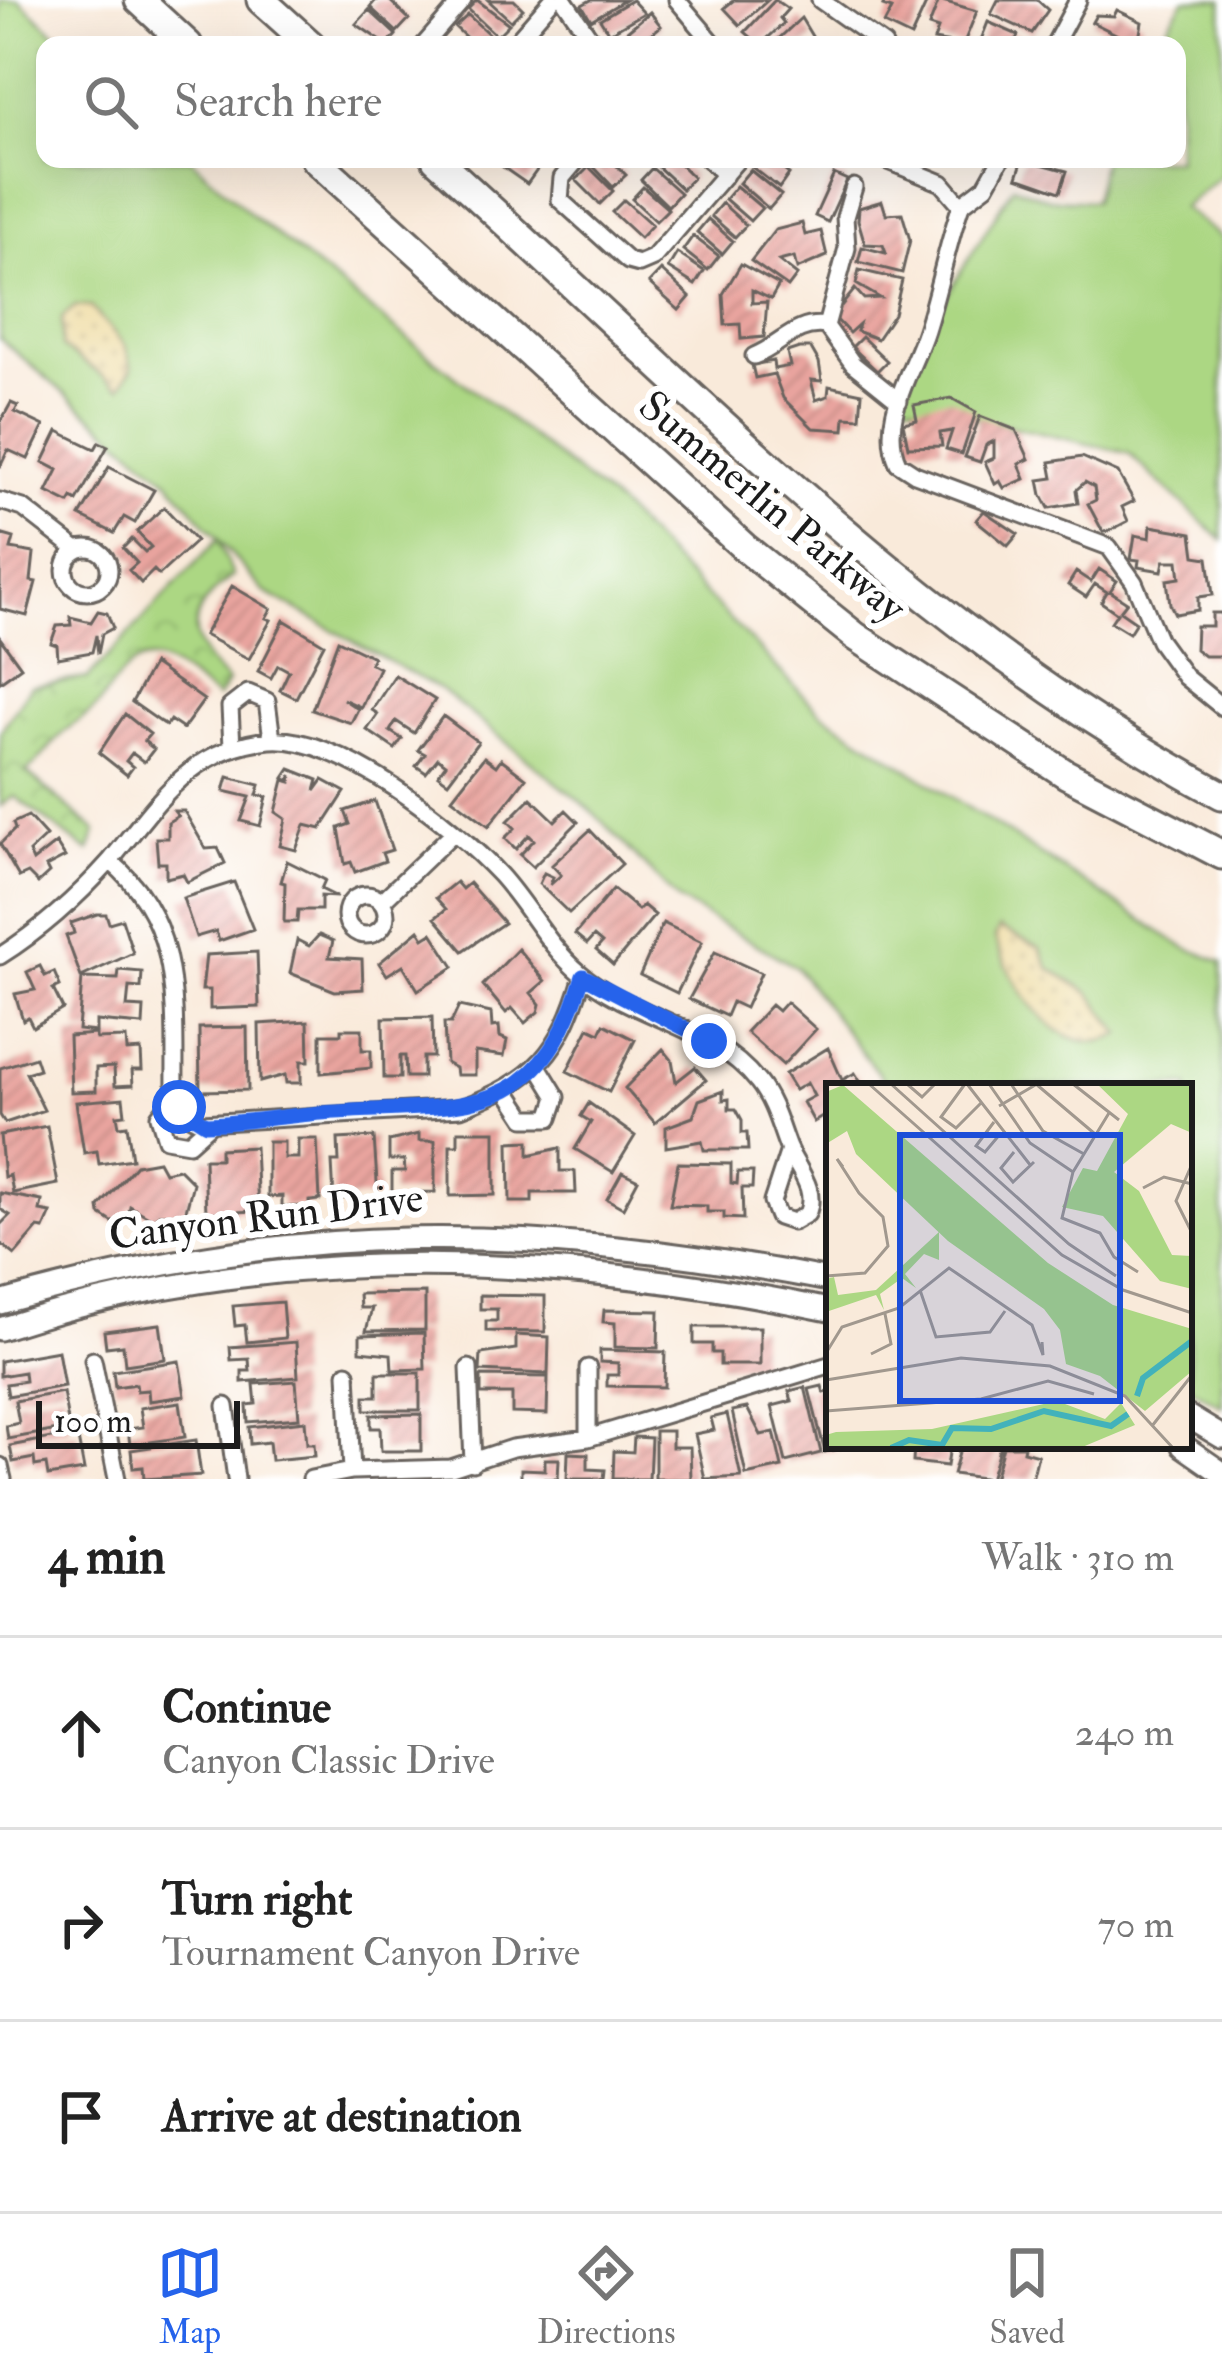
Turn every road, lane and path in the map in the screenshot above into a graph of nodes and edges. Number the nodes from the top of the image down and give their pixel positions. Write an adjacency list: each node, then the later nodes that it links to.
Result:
1 (139, 0): 9 (highway)
2 (261, 0): 10 (highway)
3 (463, 0): 11 (street)
4 (552, 0): 12 (street)
5 (564, 0): 13 (street)
6 (677, 0): 14 (street)
7 (820, 0): 15 (street)
8 (1078, 0): 16 (street)
9 (178, 36)
10 (300, 36)
11 (432, 36)
12 (521, 36)
13 (589, 36)
14 (708, 36)
15 (871, 36)
16 (1059, 36)
17 (325, 168): 37 (highway, Summerlin Parkway)
18 (446, 168): 35 (highway, Summerlin Parkway)
19 (570, 168): 24 (street)
20 (718, 168): 24 (street)
21 (731, 168): 24 (street)
22 (905, 168): 26 (street)
23 (996, 168): 26 (street)
24 (725, 175)
25 (854, 187): 27 (street)
26 (961, 205): 29 (street)
27 (826, 326): 28 (street); 29 (street)
28 (754, 356)
29 (898, 401): 32 (street)
30 (0, 501): 31 (street)
31 (77, 550)
32 (1222, 707)
33 (272, 739): 34 (street); 34 (street); 36 (street)
34 (232, 747): 38 (street)
35 (1222, 796)
36 (452, 834): 39 (street); 41 (street)
37 (1222, 855)
38 (110, 861): 40 (street); 44 (street)
39 (381, 902)
40 (0, 956)
41 (583, 976): 42 (street); 46 (street)
42 (538, 1066): 43 (street); 43 (street)
43 (506, 1089): 45 (street)
44 (175, 1096): 45 (street); 45 (street)
45 (210, 1124)
46 (789, 1150)
47 (826, 1279): 48 (street, Canyon Run Drive)
48 (0, 1303)
49 (826, 1309): 50 (street, Canyon Run Drive)
50 (0, 1330)
51 (93, 1360): 66 (street)
52 (826, 1366): 59 (street)
53 (469, 1368): 61 (street)
54 (588, 1368): 59 (street)
55 (347, 1373): 63 (street)
56 (226, 1406): 67 (street)
57 (1192, 1419): 58 (street)
58 (1222, 1437)
59 (588, 1438): 61 (street)
60 (1187, 1449): 64 (street)
61 (473, 1463): 63 (street)
62 (0, 1466): 65 (street)
63 (352, 1471): 68 (street)
64 (1222, 1473)
65 (3, 1479)
66 (117, 1479)
67 (236, 1479)
68 (311, 1479)

